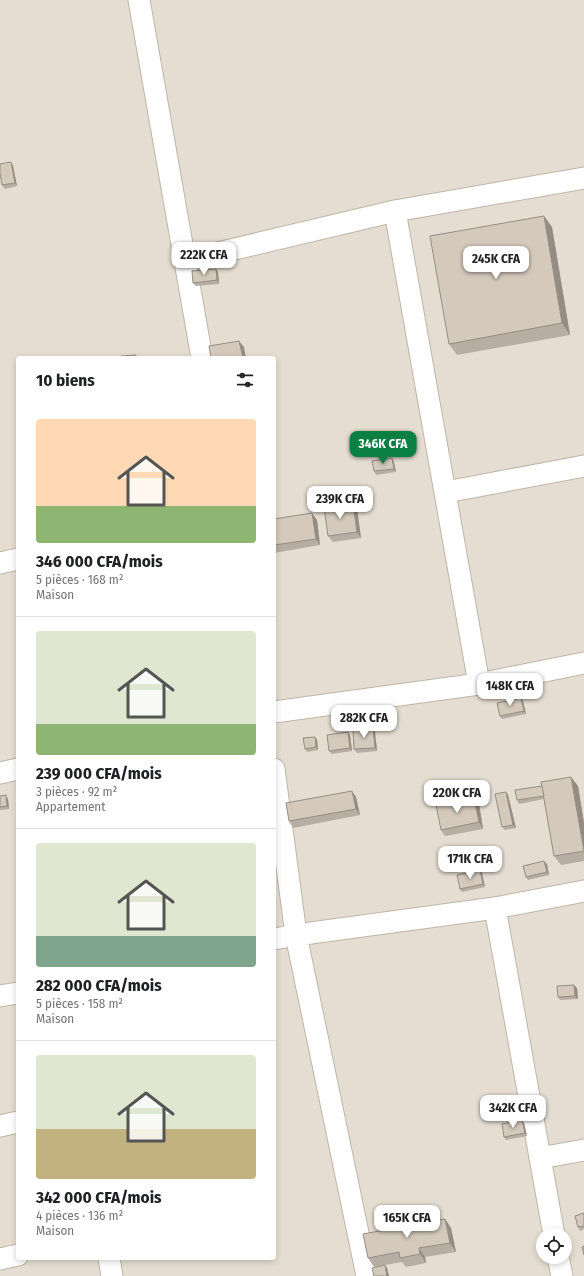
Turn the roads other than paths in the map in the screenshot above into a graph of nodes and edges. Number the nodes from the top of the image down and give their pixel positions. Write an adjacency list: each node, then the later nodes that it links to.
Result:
1 (139, 0): 4 (street)
2 (584, 178): 3 (street)
3 (395, 212): 4 (street); 7 (street)
4 (184, 261): 5 (street)
5 (202, 356)
6 (584, 466): 7 (street)
7 (446, 492): 11 (street)
8 (16, 558): 9 (street)
9 (0, 562)
10 (584, 663): 11 (street)
11 (479, 684): 12 (street)
12 (276, 712)
13 (16, 769): 14 (street)
14 (0, 773)
15 (276, 784): 18 (street)
16 (584, 891): 17 (street)
17 (495, 908): 18 (street); 25 (street)
18 (296, 935): 19 (street); 32 (street)
19 (276, 940)
20 (16, 992): 21 (street)
21 (0, 996)
22 (16, 1122): 23 (street)
23 (0, 1126)
24 (584, 1150): 25 (street)
25 (540, 1158): 26 (street)
26 (553, 1228)
27 (16, 1255): 28 (street)
28 (0, 1259)
29 (109, 1260): 31 (street)
30 (559, 1264): 33 (street)
31 (112, 1276)
32 (367, 1276)
33 (562, 1276)

